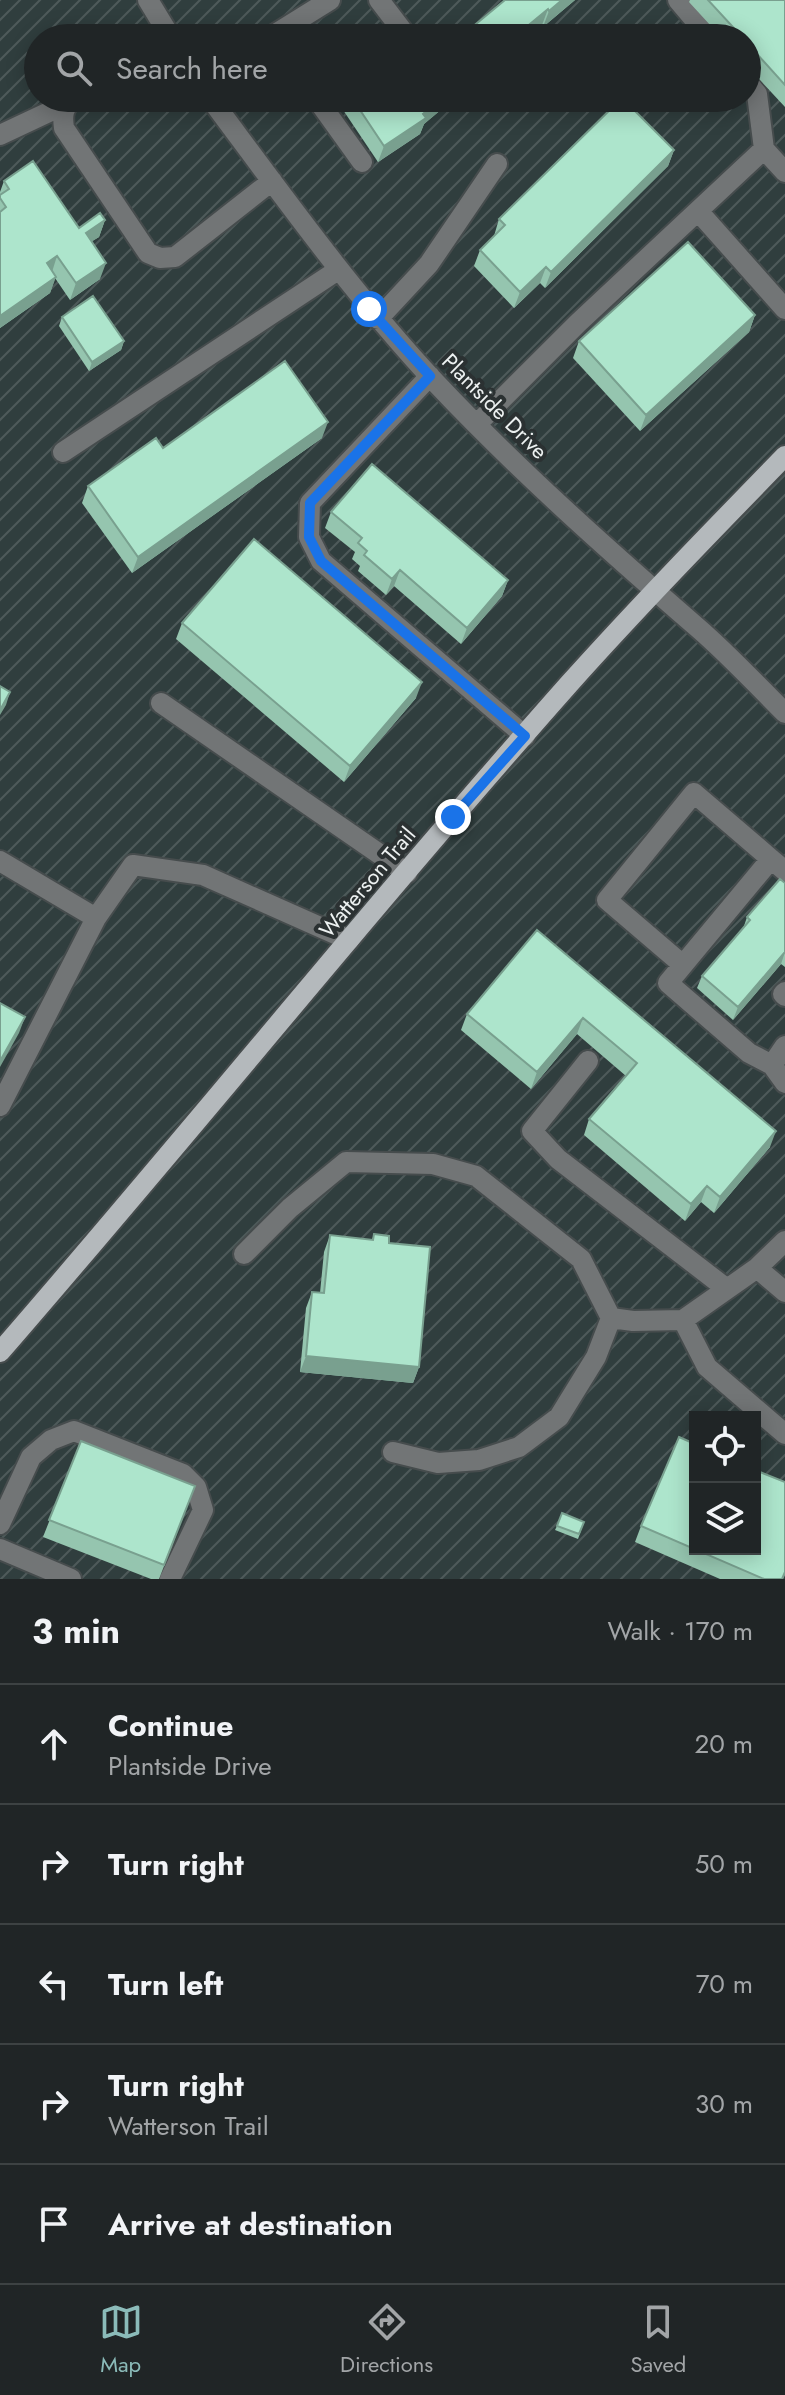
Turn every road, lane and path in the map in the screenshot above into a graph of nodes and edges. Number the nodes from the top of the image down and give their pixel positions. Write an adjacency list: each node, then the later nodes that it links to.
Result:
1 (148, 0): 5 (street)
2 (330, 0): 6 (street)
3 (379, 0): 7 (street)
4 (678, 0): 8 (street)
5 (159, 24)
6 (292, 24)
7 (397, 24)
8 (698, 24)
9 (48, 112): 14 (street)
10 (64, 112): 19 (street)
11 (220, 112): 19 (street, Plantside Drive)
12 (326, 112): 16 (street)
13 (759, 112): 15 (street)
14 (0, 135)
15 (764, 149): 18 (street); 20 (street)
16 (362, 162)
17 (497, 164): 23 (street)
18 (785, 172)
19 (272, 181): 21 (street, Plantside Drive)
20 (698, 211): 22 (street); 25 (street)
21 (338, 270): 23 (street, Plantside Drive); 26 (street)
22 (785, 309)
23 (378, 319): 24 (street, Plantside Drive)
24 (430, 376): 25 (street, Plantside Drive); 31 (street)
25 (477, 424): 28 (street, Plantside Drive)
26 (63, 452)
27 (785, 456): 28 (main road, Watterson Trail)
28 (654, 591): 30 (street, Plantside Drive); 31 (main road, Watterson Trail)
29 (161, 703): 34 (street)
30 (785, 713)
31 (525, 736): 34 (main road, Watterson Trail)
32 (0, 861): 35 (street)
33 (778, 865): 37 (street); 37 (street)
34 (407, 873): 36 (main road, Watterson Trail)
35 (96, 918): 36 (street); 42 (street)
36 (349, 940): 50 (main road, Watterson Trail)
37 (683, 965): 40 (street)
38 (785, 1046): 40 (street)
39 (588, 1061): 46 (street)
40 (772, 1065): 41 (street)
41 (785, 1083)
42 (0, 1106)
43 (785, 1241): 45 (street)
44 (244, 1254): 48 (street)
45 (757, 1268): 46 (street); 47 (street)
46 (727, 1289): 49 (street)
47 (785, 1292)
48 (611, 1318): 49 (street); 52 (street)
49 (683, 1320): 51 (street)
50 (0, 1352)
51 (785, 1434)
52 (393, 1452)
53 (0, 1524): 56 (street)
54 (0, 1549): 55 (street)
55 (71, 1579)
56 (170, 1579)

